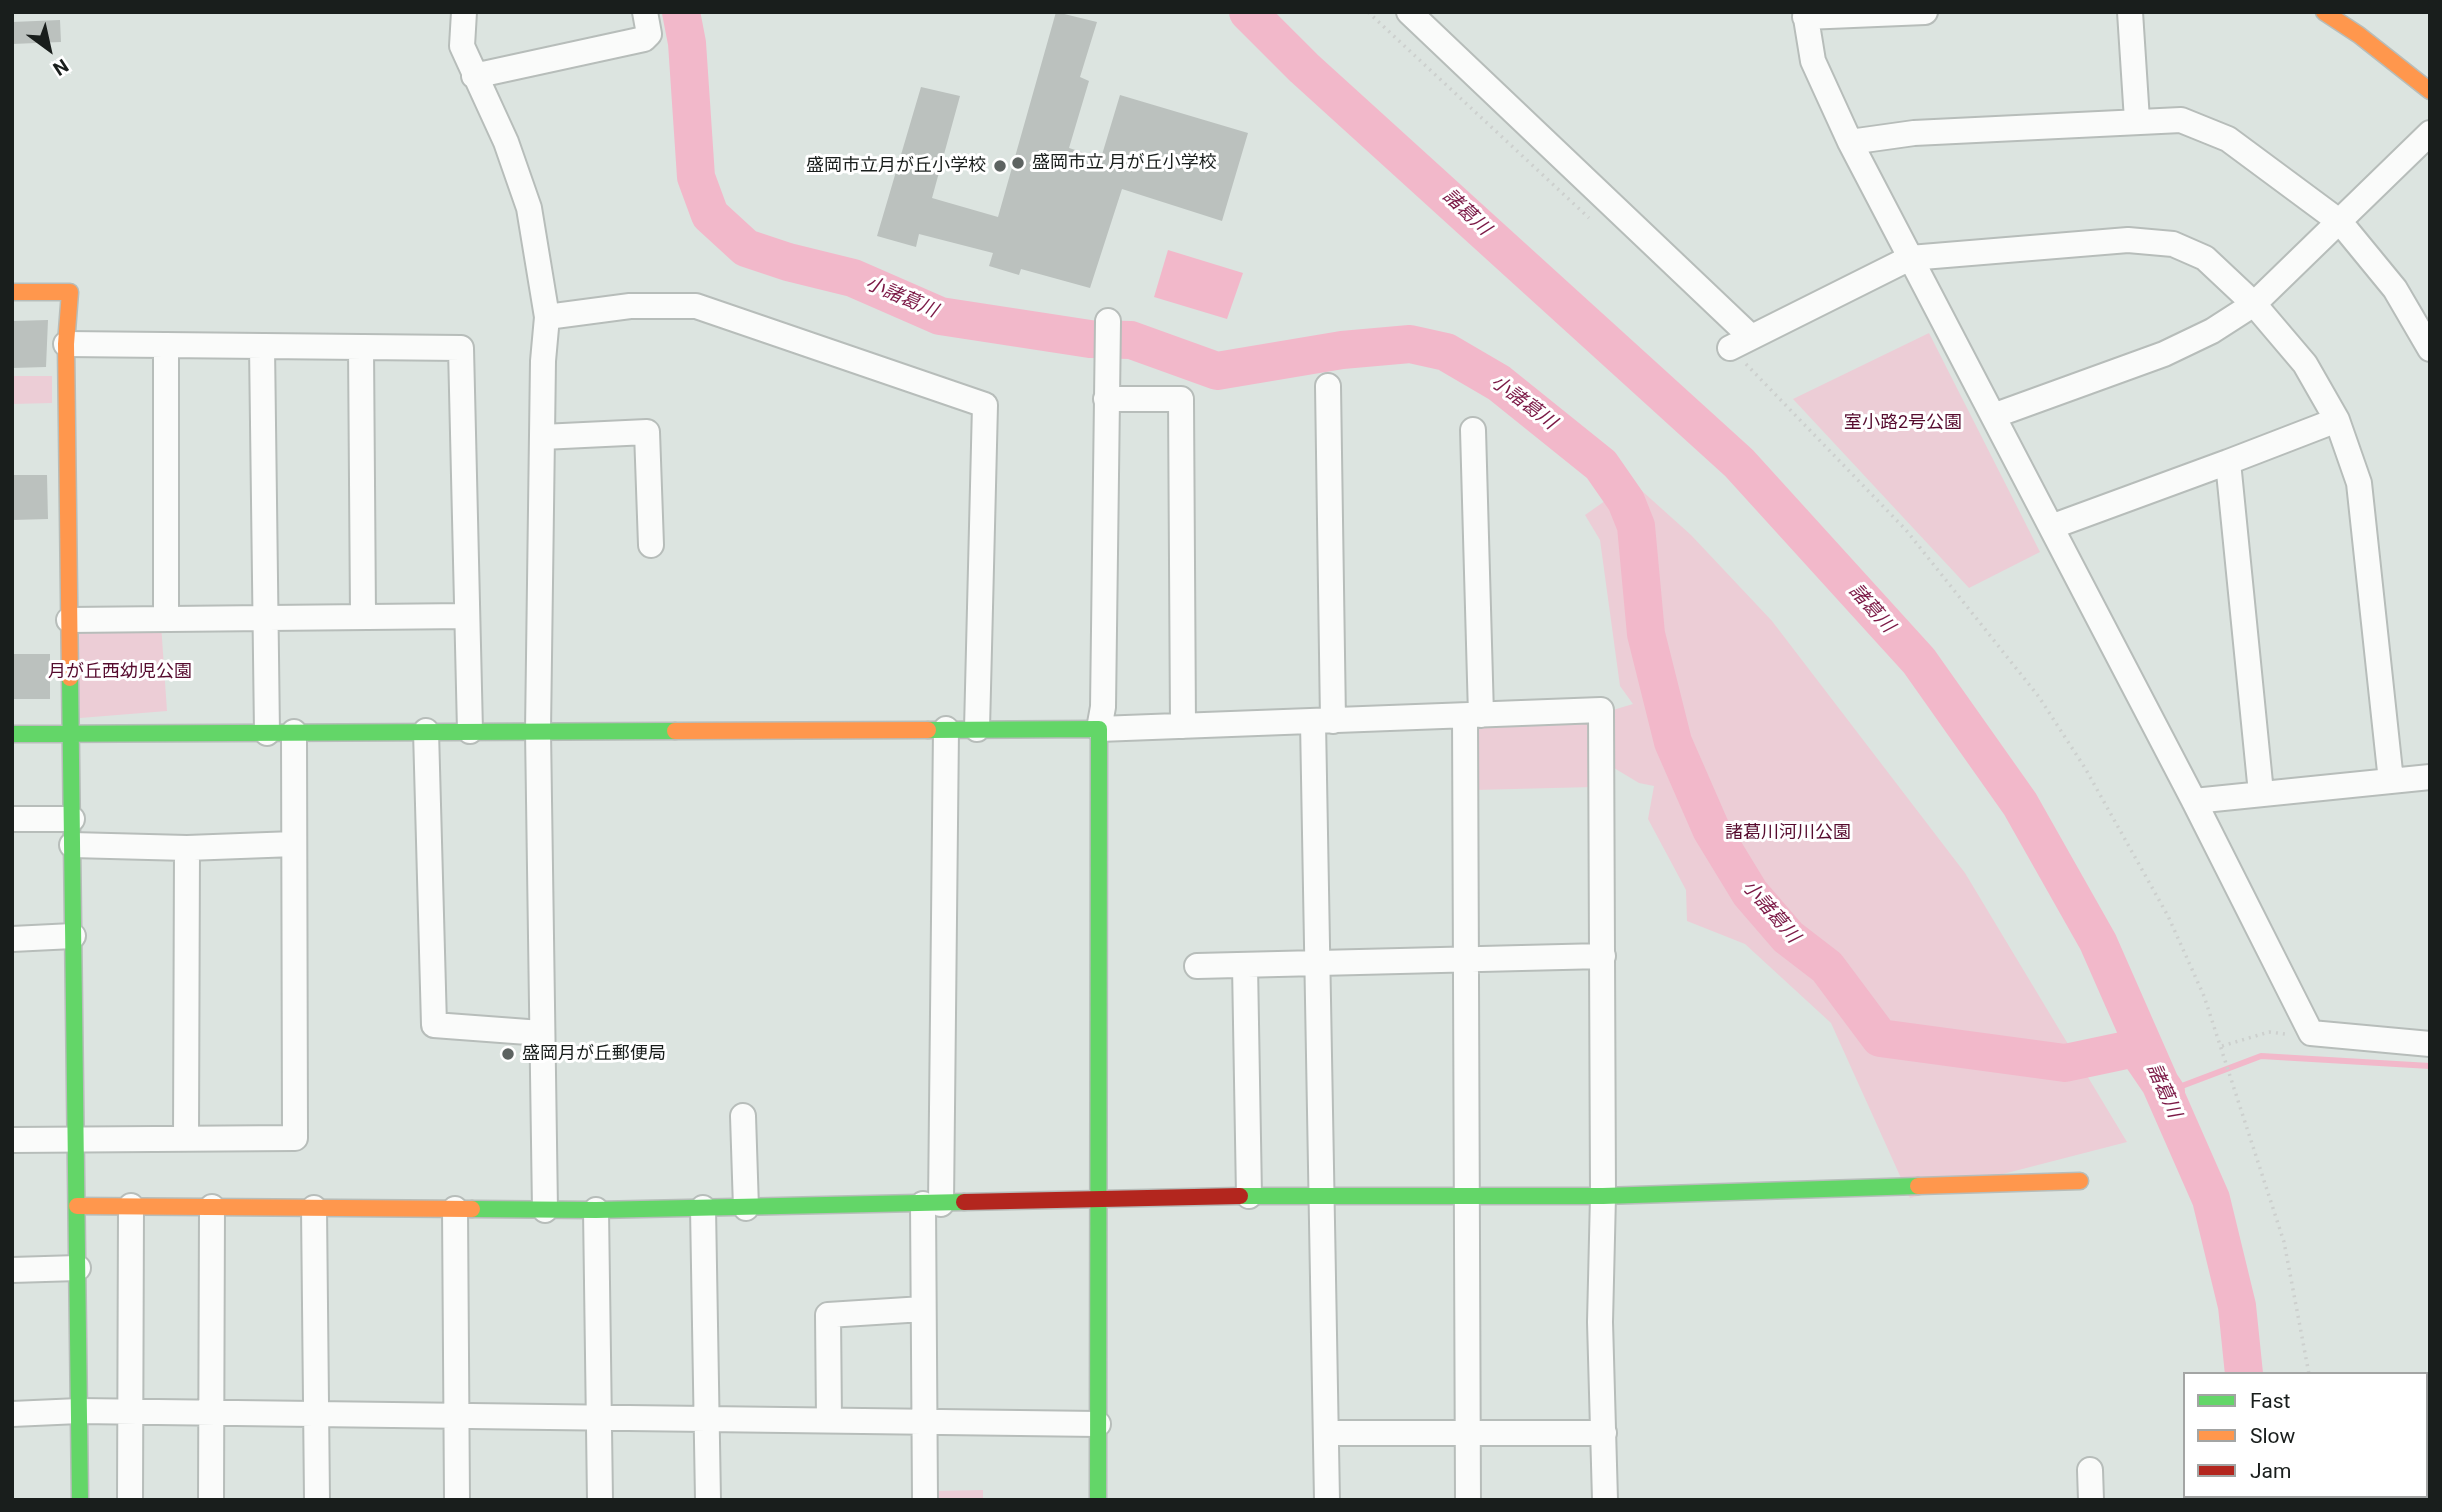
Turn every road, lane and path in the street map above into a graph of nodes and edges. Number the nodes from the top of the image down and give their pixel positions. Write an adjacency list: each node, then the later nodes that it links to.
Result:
1 (464, 12): 9 (street)
2 (645, 12): 9 (street)
3 (1368, 12): 15 (path)
4 (1409, 12): 21 (street)
5 (1925, 12): 8 (street)
6 (2130, 12): 11 (street)
7 (2324, 12): 10 (street)
8 (1805, 15): 13 (street)
9 (474, 76): 19 (street)
10 (2430, 91)
11 (2137, 120): 13 (street); 14 (street)
12 (2430, 133): 14 (street)
13 (1850, 142): 16 (street)
14 (2340, 222): 18 (street); 26 (street)
15 (1599, 227)
16 (1910, 258): 18 (street); 21 (street); 29 (street)
17 (12, 292): 22 (street)
18 (2254, 304): 29 (street); 30 (street)
19 (547, 317): 32 (street); 45 (street)
20 (1107, 334): 28 (street)
21 (1741, 343): 73 (path)
22 (66, 344): 23 (street); 40 (street)
23 (166, 345): 24 (street); 39 (street)
24 (262, 346): 25 (street); 36 (street)
25 (361, 347): 37 (street); 38 (street)
26 (2430, 349)
27 (1328, 387): 42 (street)
28 (1106, 399): 43 (street); 46 (street)
29 (1993, 416): 34 (street)
30 (2337, 420): 33 (street); 55 (street)
31 (1473, 430): 41 (street)
32 (542, 437): 35 (street); 47 (street)
33 (2228, 461): 34 (street); 56 (street)
34 (2051, 527): 57 (street)
35 (651, 545)
36 (265, 616): 37 (street); 39 (street); 51 (street)
37 (363, 616): 38 (street)
38 (467, 616): 50 (street)
39 (166, 618): 40 (street)
40 (69, 620): 53 (street)
41 (1473, 715): 42 (street); 65 (street); 66 (street)
42 (1323, 722): 43 (street); 67 (street)
43 (1183, 726): 46 (street)
44 (946, 729): 45 (street); 47 (street); 84 (street)
45 (976, 729): 46 (street)
46 (1099, 729): 83 (street)
47 (538, 731): 50 (street); 70 (street)
48 (294, 732): 49 (street); 51 (street); 60 (street)
49 (426, 732): 50 (street); 70 (street)
50 (470, 732)
51 (267, 733): 53 (street)
52 (12, 734): 53 (street)
53 (71, 734): 59 (street)
54 (2430, 777): 55 (street)
55 (2391, 781): 56 (street)
56 (2261, 793): 57 (street)
57 (2194, 801): 71 (street)
58 (12, 819): 59 (street)
59 (72, 819): 61 (street)
60 (294, 844): 62 (street); 75 (street)
61 (72, 845): 62 (street); 63 (street)
62 (187, 848): 75 (street)
63 (73, 936): 64 (street); 77 (street)
64 (12, 939)
65 (1603, 956): 66 (street); 82 (street)
66 (1465, 960): 67 (street); 80 (street)
67 (1317, 964): 68 (street); 79 (street)
68 (1245, 965): 69 (street); 81 (street)
69 (1197, 966)
70 (541, 1033): 92 (street)
71 (2311, 1033): 72 (street); 73 (path)
72 (2430, 1044)
73 (2222, 1046): 97 (path)
74 (743, 1116): 90 (street)
75 (186, 1139): 77 (street)
76 (12, 1140): 77 (street)
77 (76, 1140): 85 (street)
78 (2080, 1181): 82 (street)
79 (1320, 1194): 80 (street); 81 (street); 110 (street)
80 (1465, 1195): 82 (street); 109 (street)
81 (1249, 1196): 83 (street)
82 (1603, 1196): 111 (street)
83 (1098, 1200): 84 (street); 108 (street)
84 (932, 1204): 90 (street); 96 (street)
85 (77, 1206): 86 (street); 94 (street)
86 (131, 1206): 87 (street); 99 (street)
87 (212, 1207): 88 (street); 100 (street)
88 (314, 1208): 91 (street); 102 (street)
89 (703, 1208): 90 (street); 93 (street); 105 (street)
90 (746, 1208)
91 (456, 1209): 92 (street); 103 (street)
92 (545, 1210): 93 (street)
93 (596, 1210): 104 (street)
94 (78, 1268): 95 (street); 98 (street)
95 (12, 1270)
96 (923, 1309): 106 (street); 107 (street)
97 (2309, 1372)
98 (79, 1411): 99 (street); 101 (street); 113 (street)
99 (130, 1411): 100 (street); 114 (street)
100 (211, 1412): 102 (street); 115 (street)
101 (12, 1414)
102 (315, 1414): 103 (street); 116 (street)
103 (457, 1416): 104 (street); 117 (street)
104 (599, 1418): 105 (street); 118 (street)
105 (707, 1419): 106 (street); 119 (street)
106 (829, 1420): 107 (street)
107 (923, 1422): 108 (street); 120 (street)
108 (1098, 1424): 121 (street)
109 (1467, 1431): 110 (street); 111 (street); 123 (street)
110 (1326, 1433): 122 (street)
111 (1604, 1433): 124 (street)
112 (2090, 1470): 125 (street)
113 (80, 1500)
114 (130, 1500)
115 (211, 1500)
116 (317, 1500)
117 (457, 1500)
118 (600, 1500)
119 (708, 1500)
120 (925, 1500)
121 (1098, 1500)
122 (1327, 1500)
123 (1468, 1500)
124 (1605, 1500)
125 (2091, 1500)

